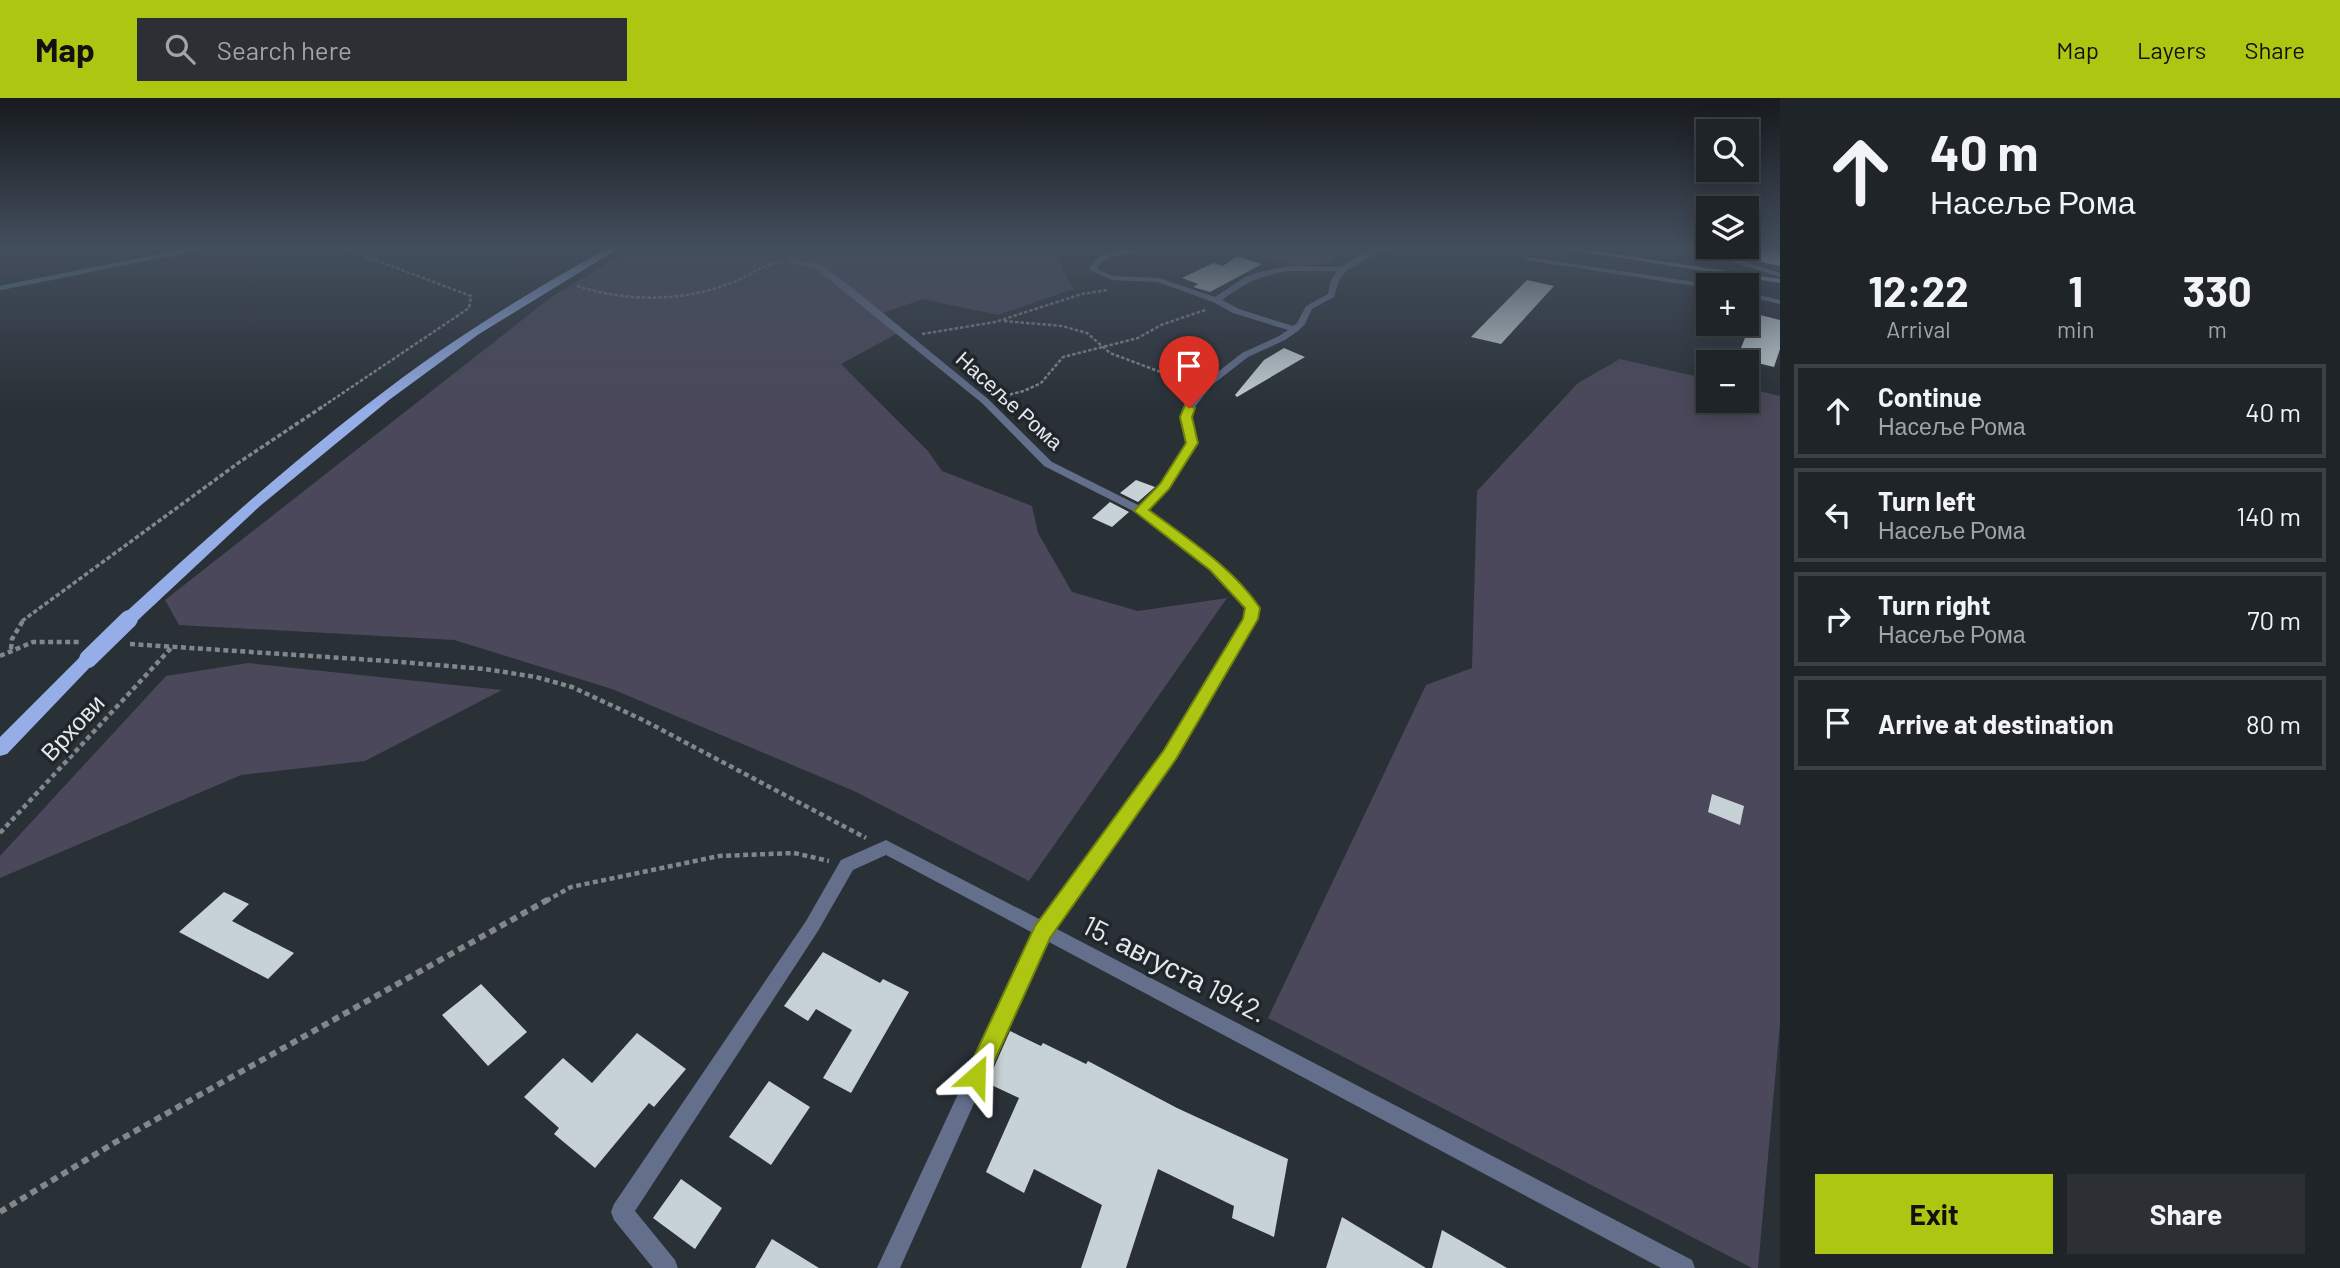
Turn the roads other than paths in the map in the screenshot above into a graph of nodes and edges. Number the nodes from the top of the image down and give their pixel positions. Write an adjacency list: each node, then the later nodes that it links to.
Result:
1 (526, 302): 7 (main road, bridge)
2 (862, 302): 6 (street, Насеље Рома)
3 (1219, 302): 5 (street)
4 (1320, 302): 5 (street)
5 (1294, 329): 6 (street)
6 (1141, 511): 8 (street, Насеље Рома)
7 (0, 749)
8 (1042, 932): 9 (street, 15. августа 1942.); 10 (street, Насеље Рома); 11 (street, 15. августа 1942.)
9 (667, 1268)
10 (888, 1268)
11 (1684, 1268)

